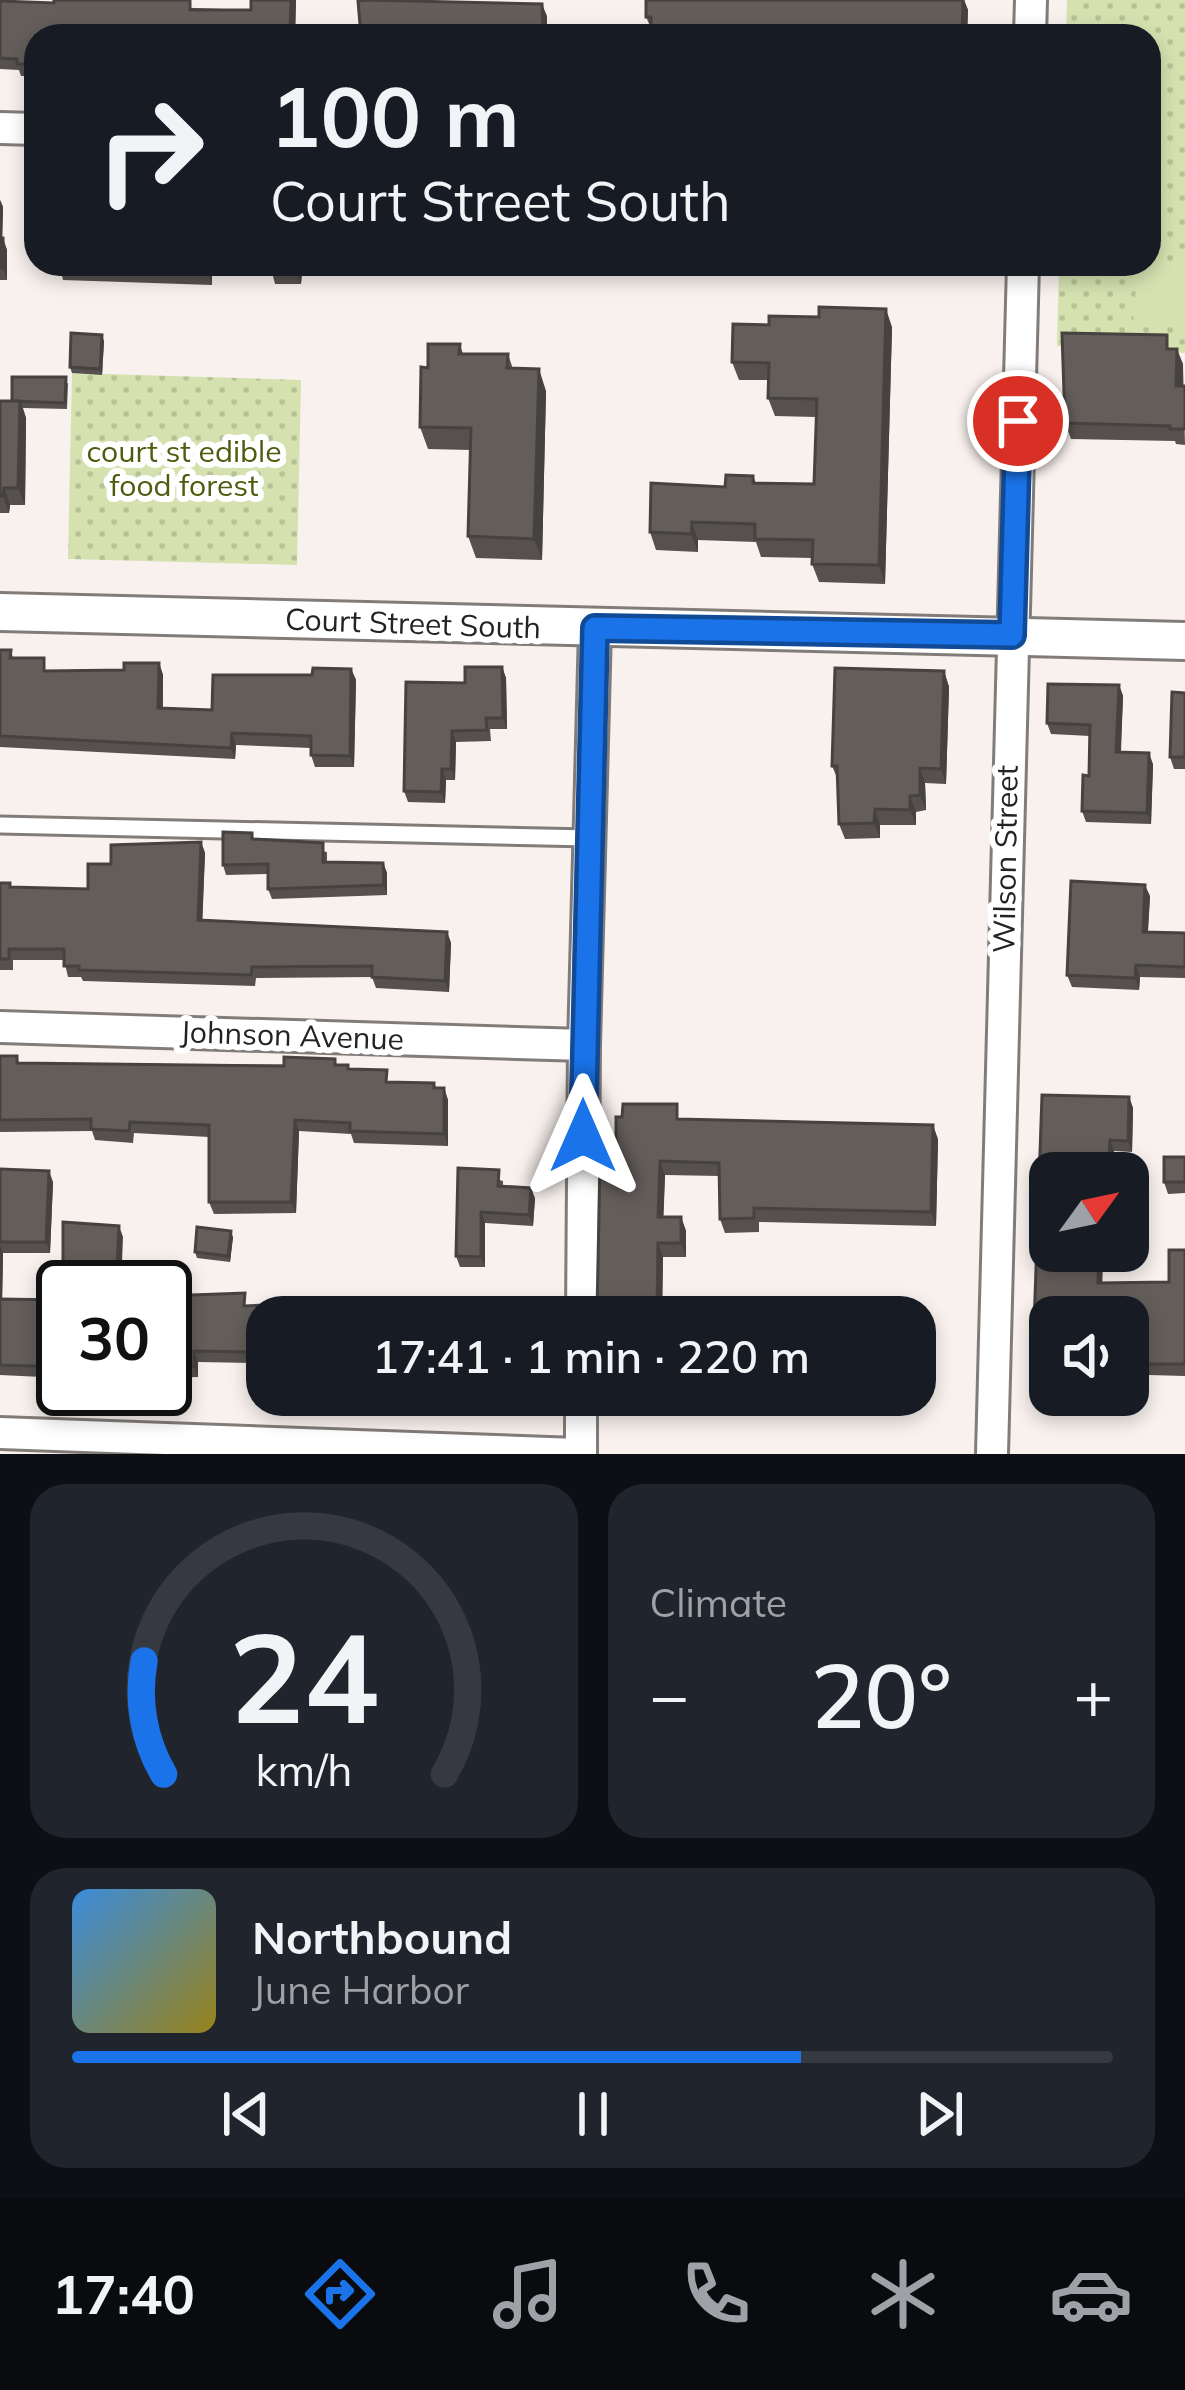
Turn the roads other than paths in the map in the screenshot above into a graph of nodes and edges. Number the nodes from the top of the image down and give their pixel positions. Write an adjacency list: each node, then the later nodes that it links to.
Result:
1 (1023, 276): 4 (street, Wilson Street)
2 (0, 612): 3 (street, Court Street South)
3 (595, 628): 4 (street, Court Street South); 7 (street)
4 (1012, 635): 5 (street, Court Street South); 14 (street, Wilson Street)
5 (1185, 640)
6 (0, 825): 7 (lane)
7 (589, 838): 9 (street)
8 (0, 1027): 9 (street, Johnson Avenue)
9 (584, 1045): 10 (street)
10 (582, 1296)
11 (580, 1416): 13 (street)
12 (0, 1433): 13 (street)
13 (579, 1454)
14 (992, 1454)

